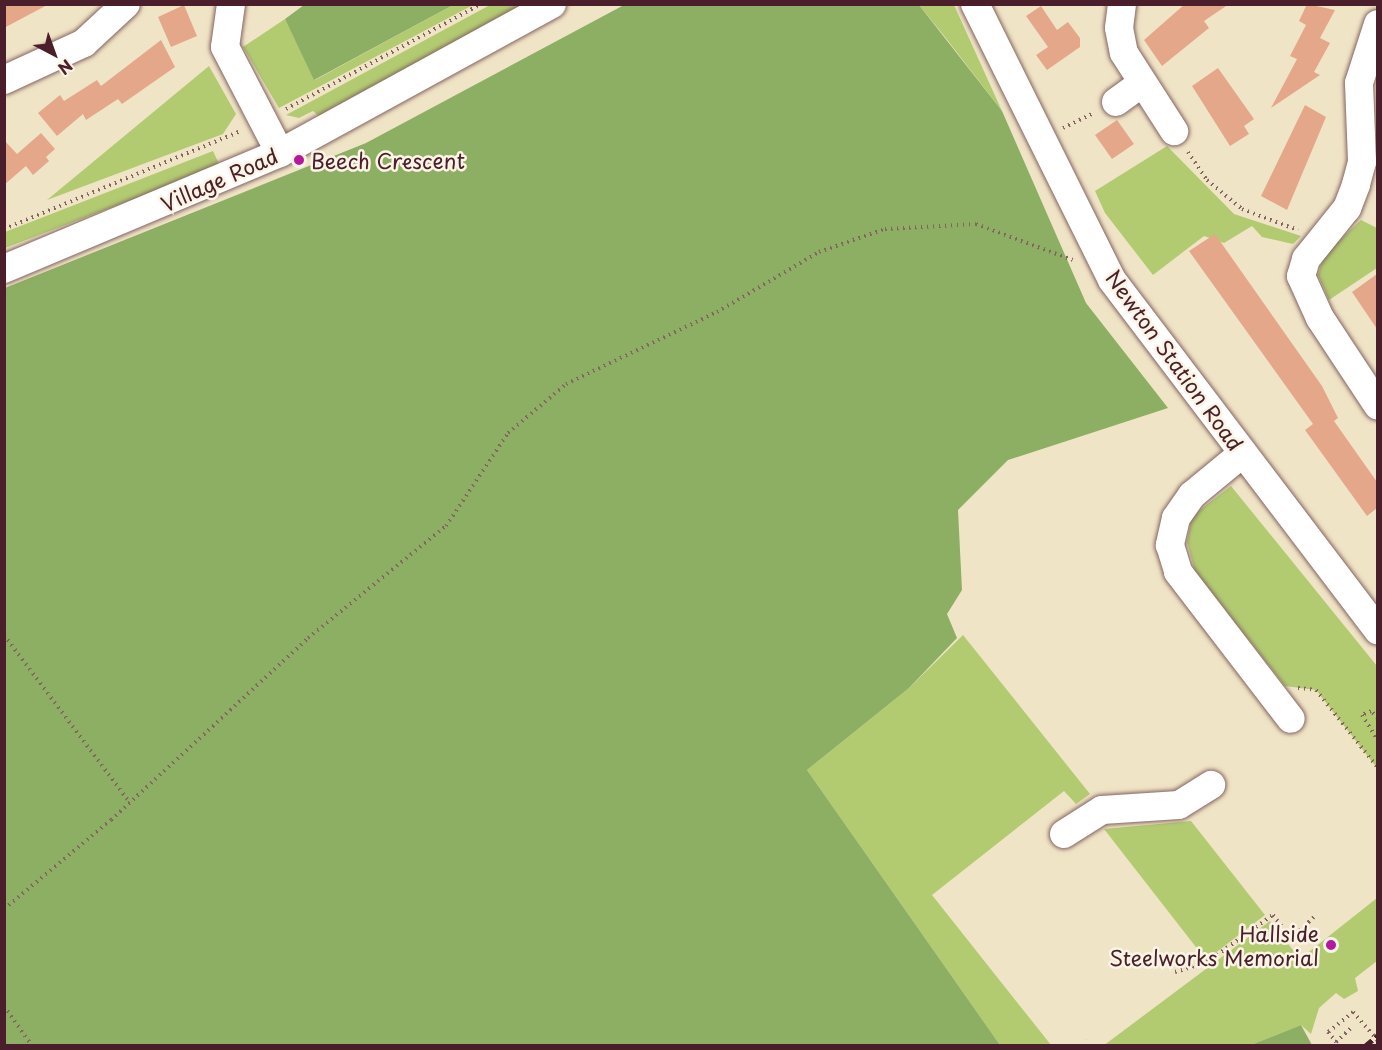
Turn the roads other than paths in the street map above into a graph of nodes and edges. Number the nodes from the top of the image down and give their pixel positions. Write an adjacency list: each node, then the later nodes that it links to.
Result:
1 (126, 4): 7 (street)
2 (231, 4): 11 (street)
3 (552, 4): 11 (street, Village Road)
4 (975, 4): 14 (street, Newton Station Road)
5 (1122, 4): 8 (street)
6 (1377, 24): 13 (street)
7 (4, 80)
8 (1142, 84): 9 (street); 10 (street)
9 (1116, 102)
10 (1174, 131)
11 (280, 153): 12 (street, Village Road)
12 (4, 269)
13 (1377, 406)
14 (1243, 453): 15 (street, Newton Station Road); 16 (street)
15 (1377, 630)
16 (1291, 719)
17 (1211, 785): 18 (street)
18 (1064, 834)

